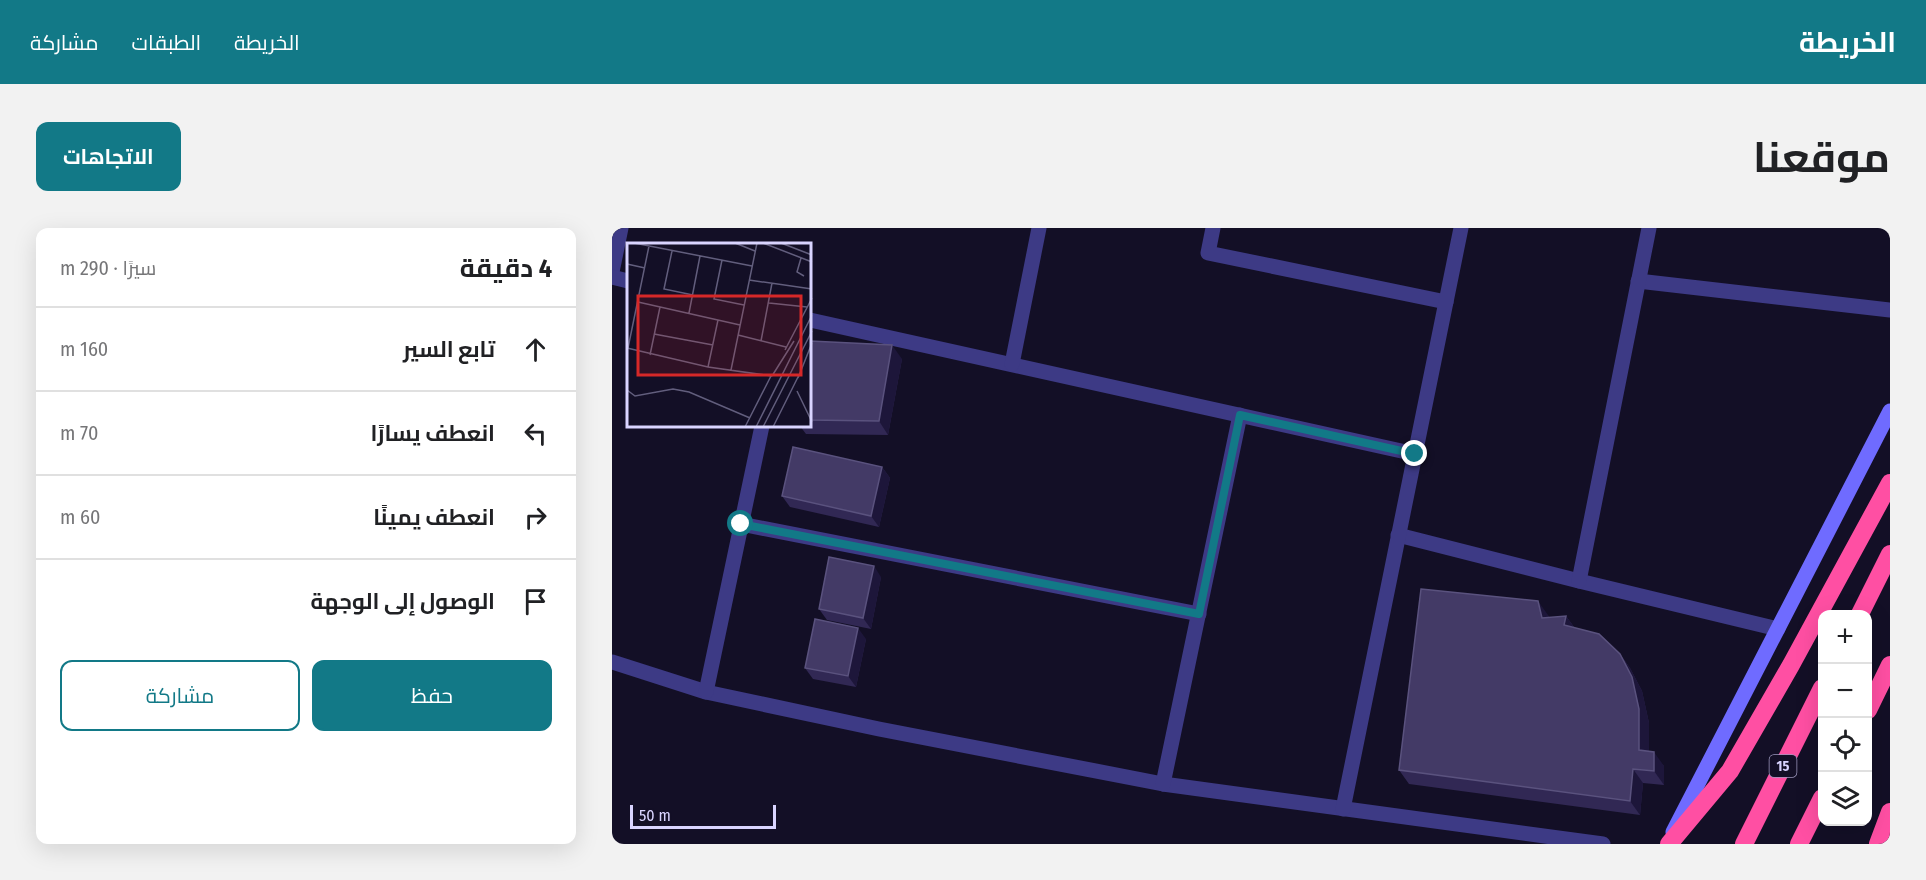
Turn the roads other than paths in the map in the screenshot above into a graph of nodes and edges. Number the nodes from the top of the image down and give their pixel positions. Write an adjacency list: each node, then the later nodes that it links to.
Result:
1 (621, 228): 6 (street)
2 (1040, 228): 13 (street)
3 (1213, 228): 10 (street)
4 (1461, 228): 10 (street)
5 (1648, 228): 9 (street)
6 (612, 272)
7 (612, 277): 8 (street)
8 (627, 281)
9 (1638, 281): 11 (street); 22 (street)
10 (1446, 302): 17 (street)
11 (1890, 310)
12 (812, 320): 13 (street)
13 (1012, 364): 15 (street)
14 (1890, 411): 25 (main road)
15 (1240, 415): 17 (street); 24 (street)
16 (762, 428): 19 (street)
17 (1415, 454): 20 (street)
18 (1890, 483): 37 (highway)
19 (741, 524): 24 (street); 28 (street)
20 (1398, 535): 22 (street); 33 (street)
21 (1890, 554): 23 (highway)
22 (1579, 582): 25 (street)
23 (1862, 610)
24 (1199, 614): 31 (street)
25 (1778, 629): 37 (main road)
26 (612, 662): 28 (street)
27 (1890, 665): 30 (highway)
28 (706, 692): 31 (street)
29 (1818, 696): 38 (highway, 15)
30 (1872, 702)
31 (1163, 784): 33 (street)
32 (1818, 806): 39 (highway)
33 (1343, 808): 36 (street)
34 (1890, 812): 40 (highway)
35 (1890, 826): 40 (main road)
36 (1603, 844)
37 (1668, 844)
38 (1744, 844)
39 (1799, 844)
40 (1879, 844)

